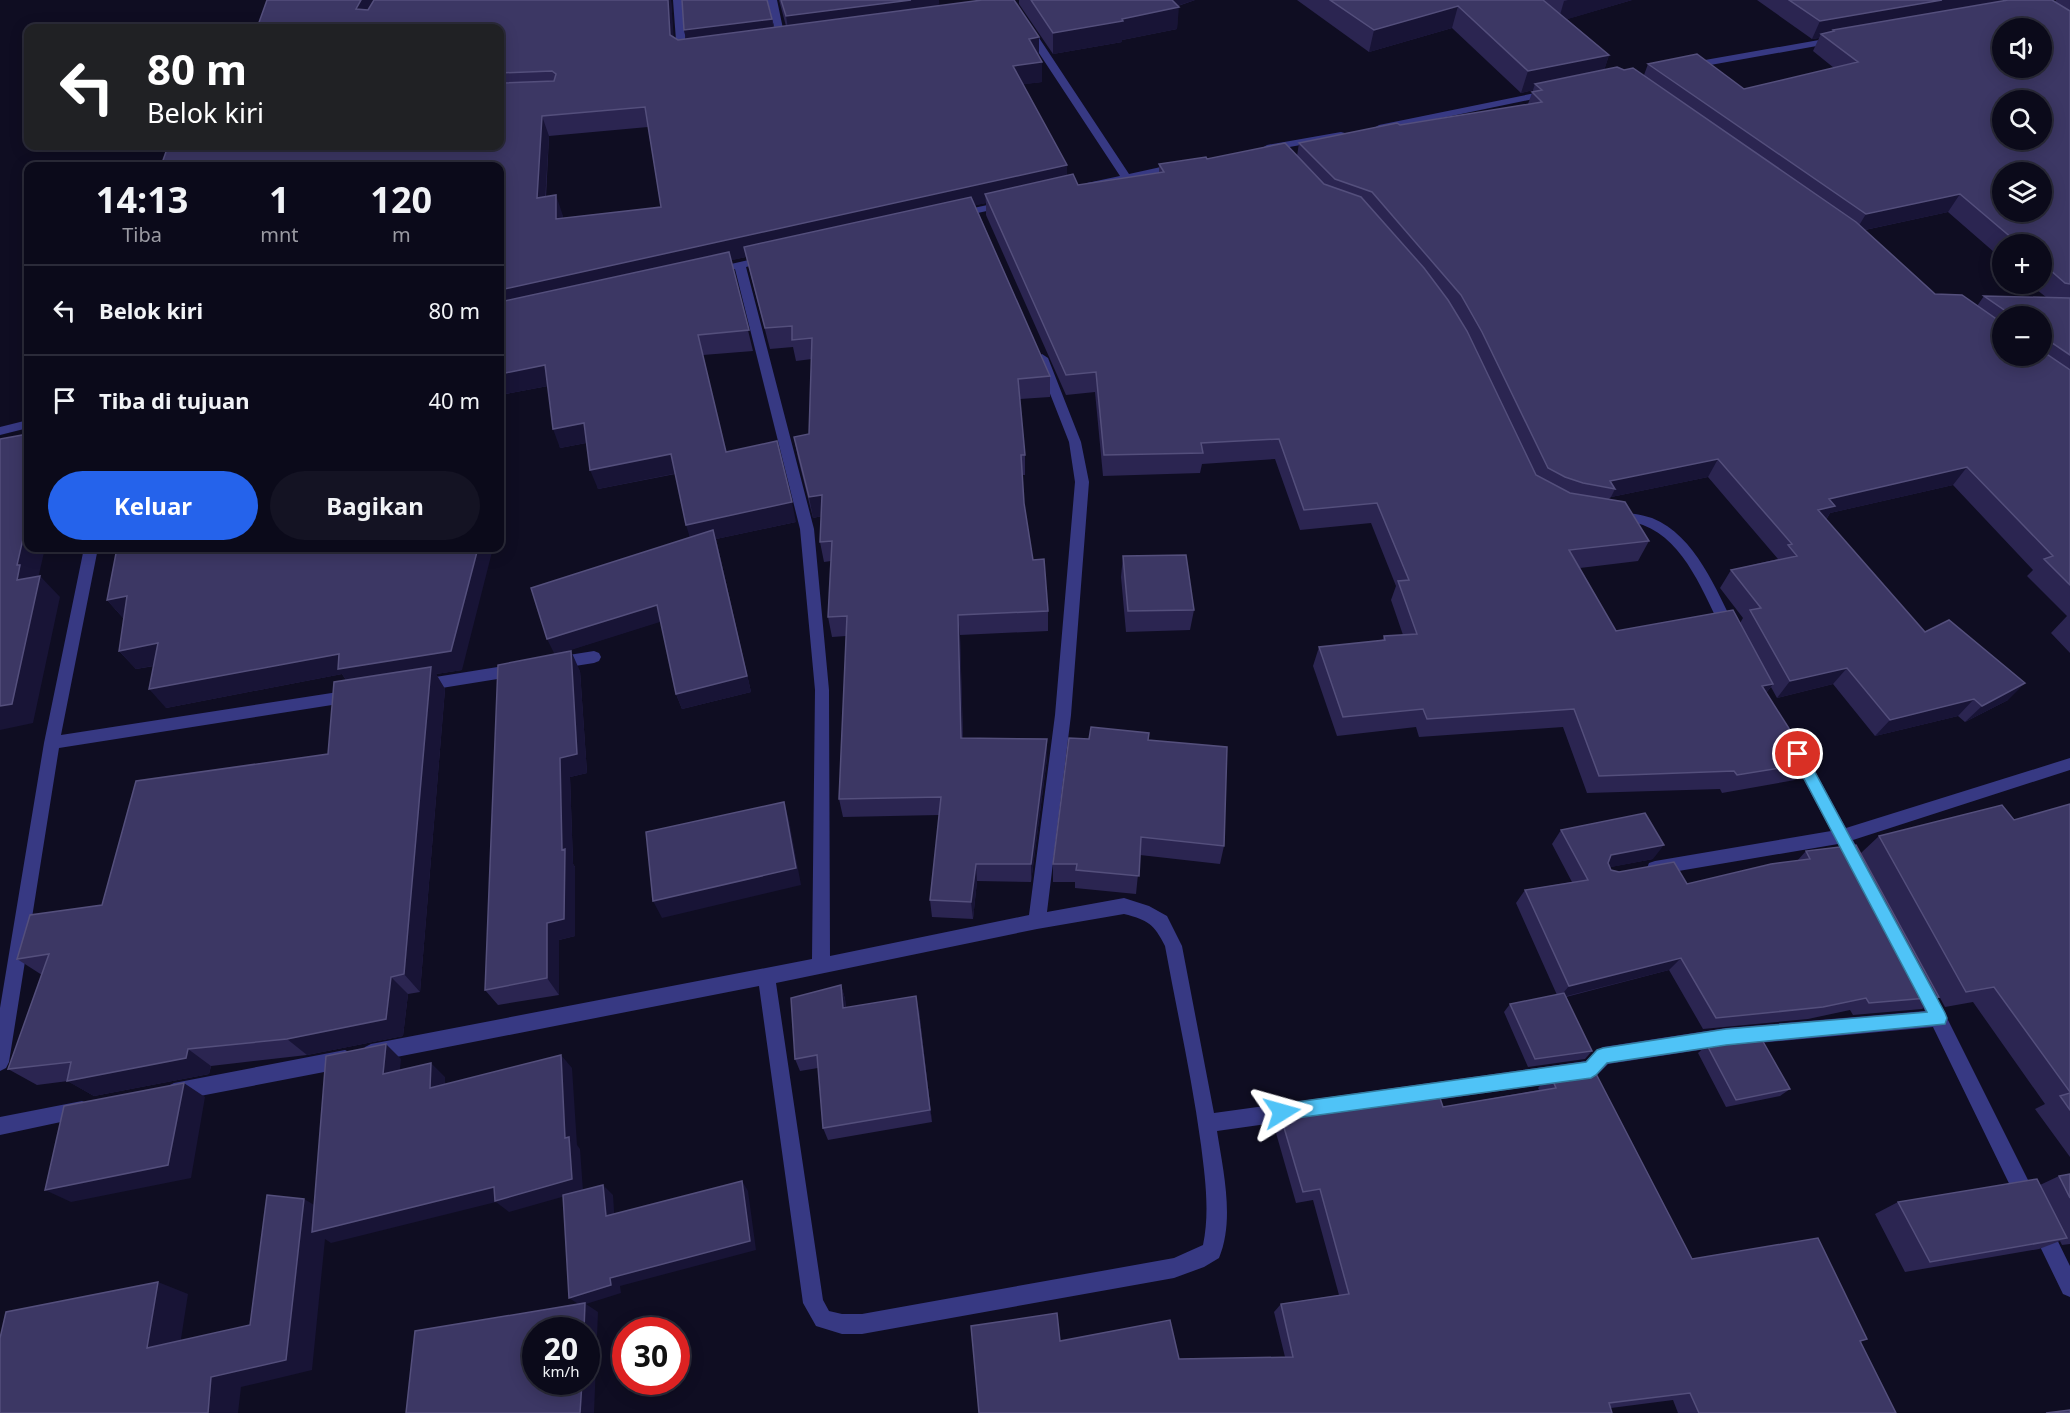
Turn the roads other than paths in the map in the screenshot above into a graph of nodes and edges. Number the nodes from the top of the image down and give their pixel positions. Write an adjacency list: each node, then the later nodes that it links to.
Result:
1 (678, 0): 10 (street)
2 (772, 0): 8 (street)
3 (1009, 0): 4 (street)
4 (1016, 10): 5 (street); 19 (street)
5 (1004, 12)
6 (1847, 38): 11 (street)
7 (795, 39): 8 (street)
8 (783, 40): 9 (street)
9 (772, 42)
10 (705, 51)
11 (1672, 69)
12 (1562, 91): 13 (street)
13 (1366, 130)
14 (1355, 132): 15 (street)
15 (1275, 147): 16 (street); 17 (street)
16 (1252, 151)
17 (1290, 162)
18 (1195, 163): 19 (street)
19 (1126, 177): 20 (street)
20 (1080, 187)
21 (1022, 200): 22 (street)
22 (953, 215)
23 (773, 257): 24 (street)
24 (740, 265): 25 (street); 42 (street)
25 (705, 273)
26 (1037, 348): 41 (street)
27 (24, 425): 28 (street)
28 (0, 431)
29 (1597, 513): 31 (street)
30 (90, 552): 36 (street)
31 (1736, 640)
32 (594, 657): 33 (street)
33 (406, 687)
34 (370, 693): 36 (street)
35 (1786, 733): 38 (street)
36 (52, 743): 46 (street)
37 (2070, 764): 38 (street)
38 (1843, 836): 39 (street); 40 (street)
39 (1643, 870)
40 (1864, 877)
41 (1037, 921): 42 (street); 49 (street)
42 (821, 966): 44 (street)
43 (1912, 968): 45 (street)
44 (766, 977): 47 (street); 49 (street)
45 (1939, 1018): 49 (street); 51 (street)
46 (0, 1062)
47 (163, 1094)
48 (105, 1105): 50 (street)
49 (1207, 1123)
50 (0, 1126)
51 (2070, 1287)

